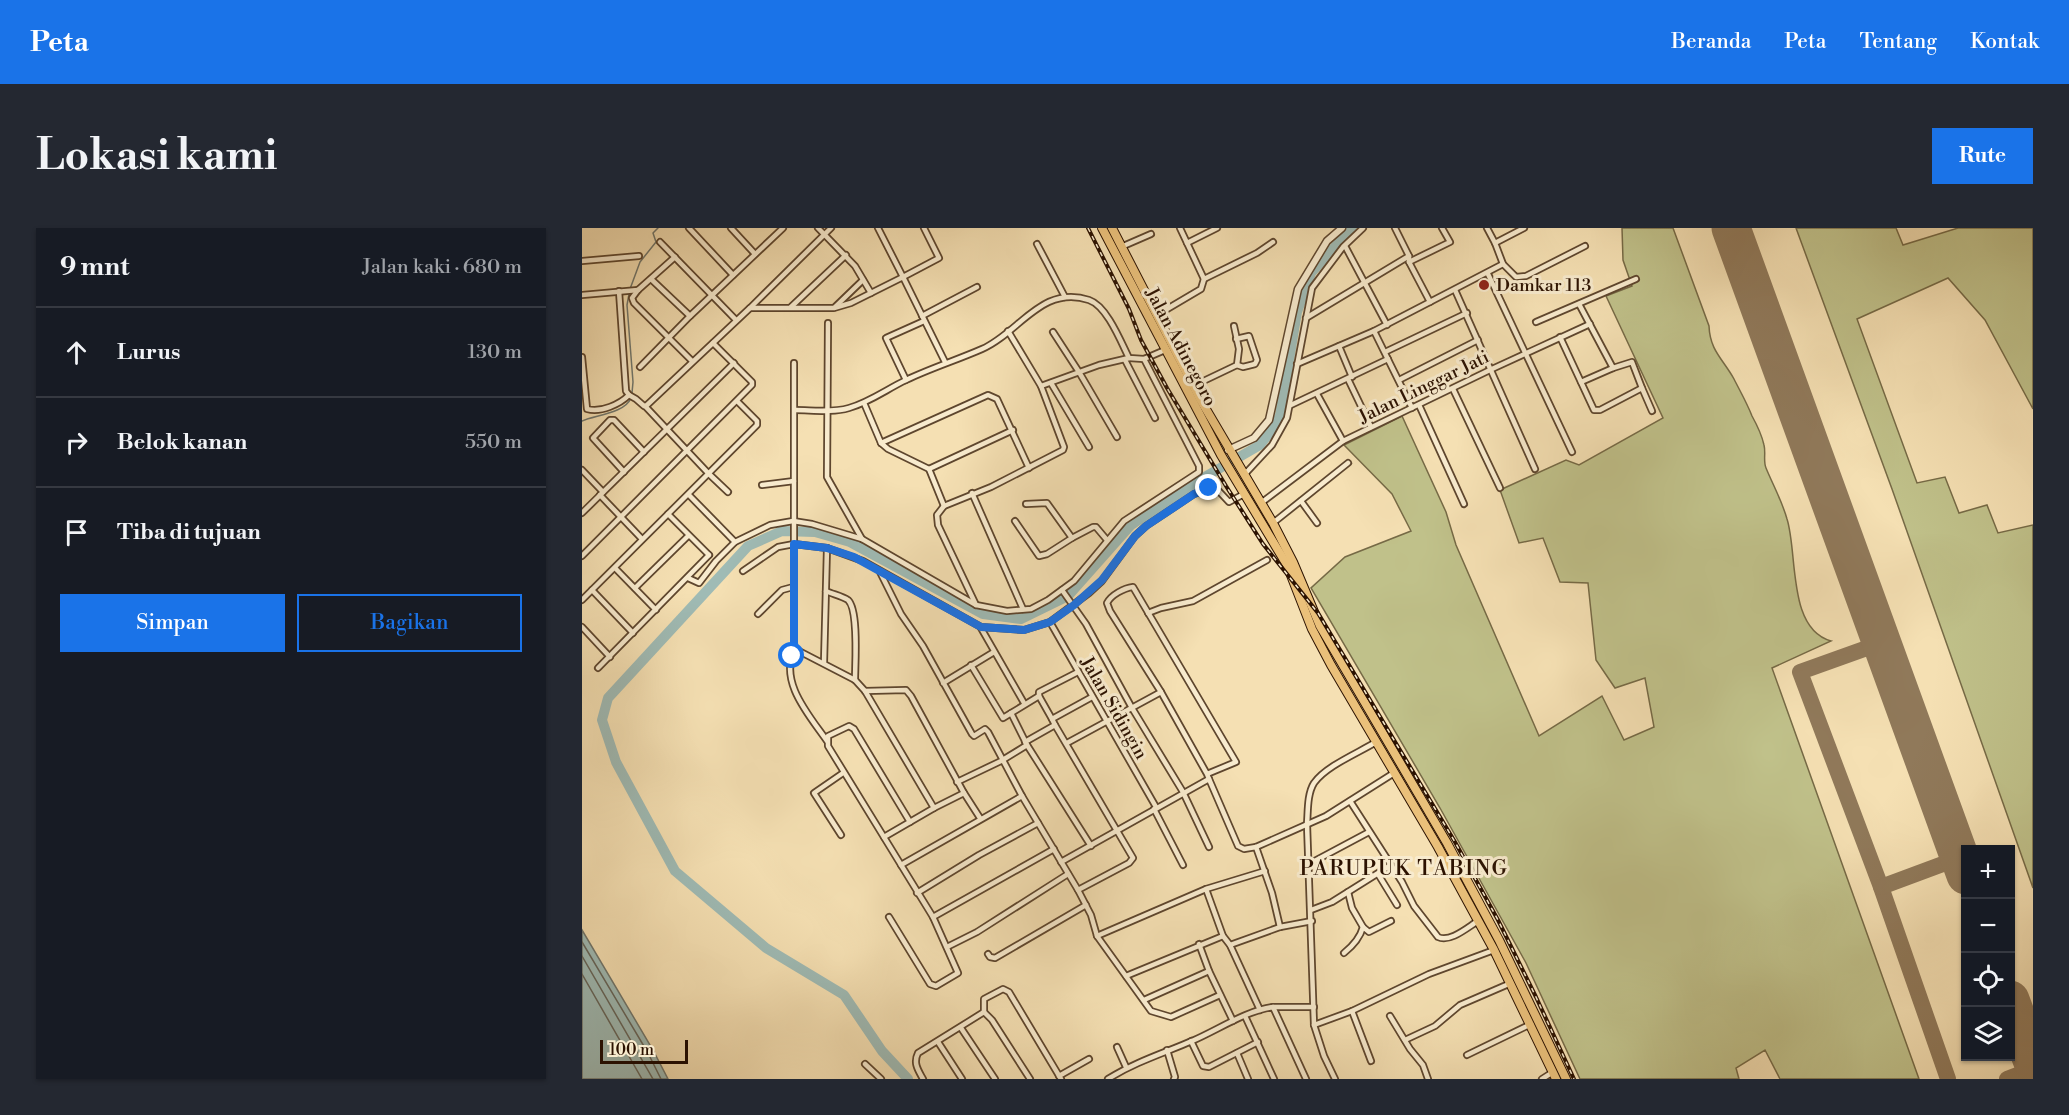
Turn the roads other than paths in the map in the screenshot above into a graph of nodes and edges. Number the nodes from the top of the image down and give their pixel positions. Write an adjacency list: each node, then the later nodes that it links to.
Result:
1 (688, 228): 37 (street)
2 (783, 228): 28 (street)
3 (818, 228): 19 (street)
4 (831, 228): 19 (street)
5 (878, 228): 38 (street)
6 (924, 228): 38 (street)
7 (1102, 228): 59 (highway, Jalan Adinegoro)
8 (1112, 228): 27 (highway, Jalan Adinegoro)
9 (1180, 228): 22 (street)
10 (1217, 228): 22 (street)
11 (1342, 228): 124 (street)
12 (1363, 228): 25 (street)
13 (1395, 228): 32 (street)
14 (1442, 228): 34 (street)
15 (1487, 228): 23 (street)
16 (1524, 228): 23 (street)
17 (735, 229): 28 (street)
18 (1151, 234): 27 (street)
19 (824, 235): 29 (street); 55 (street)
20 (660, 242): 31 (street)
21 (1273, 242): 40 (street)
22 (1187, 243): 40 (street)
23 (1495, 243): 35 (street)
24 (1037, 244): 51 (street)
25 (1345, 246): 43 (street); 60 (street)
26 (1585, 246): 35 (street)
27 (1121, 247): 59 (highway, Jalan Adinegoro)
28 (755, 254): 37 (street)
29 (846, 255): 42 (street); 54 (street)
30 (639, 256): 33 (street)
31 (675, 256): 39 (street); 50 (street)
32 (1409, 256): 34 (street); 43 (street)
33 (582, 261)
34 (1409, 262): 52 (street)
35 (1503, 264): 36 (street)
36 (1488, 274): 46 (street); 79 (street)
37 (733, 275): 50 (street)
38 (903, 277): 48 (street); 61 (street)
39 (651, 279): 45 (street); 58 (street)
40 (1204, 279): 59 (street)
41 (1636, 279): 53 (street)
42 (862, 280): 48 (street); 56 (street)
43 (1365, 282): 60 (street); 66 (street)
44 (977, 287): 61 (street)
45 (636, 290): 47 (street); 72 (street)
46 (1455, 290): 52 (street); 57 (street)
47 (619, 291): 49 (street); 104 (street)
48 (871, 293): 56 (street)
49 (582, 295)
50 (712, 296): 58 (street); 62 (street)
51 (1065, 297): 68 (street); 81 (street)
52 (1430, 302): 66 (street)
53 (1579, 304): 63 (street); 65 (street)
54 (791, 307): 55 (street); 56 (street)
55 (750, 308): 62 (street)
56 (834, 308)
57 (1467, 313): 74 (street); 78 (street)
58 (690, 316): 72 (street)
59 (1153, 317): 77 (highway, Jalan Adinegoro); 100 (highway, Jalan Adinegoro)
60 (1306, 318): 88 (street)
61 (923, 319): 87 (street); 95 (street)
62 (736, 320): 75 (street)
63 (1536, 322)
64 (828, 323): 113 (street)
65 (1590, 324): 71 (street, Jalan Linggar Jati); 91 (street)
66 (1387, 325): 69 (street)
67 (1234, 326): 73 (street)
68 (1008, 331): 87 (street); 99 (street)
69 (1374, 331): 76 (street); 78 (street)
70 (1053, 333): 93 (street)
71 (1560, 337): 79 (street, Jalan Linggar Jati); 97 (street)
72 (668, 338): 84 (street); 90 (street)
73 (1236, 339): 89 (street); 89 (street)
74 (1478, 340): 92 (street); 96 (street)
75 (713, 343): 84 (street); 85 (street)
76 (1339, 346): 88 (street); 94 (street)
77 (1165, 350): 82 (street); 100 (highway, Jalan Adinegoro)
78 (1384, 352): 83 (street)
79 (1527, 352): 92 (street, Jalan Linggar Jati); 127 (street)
80 (582, 357): 114 (street)
81 (1127, 359): 82 (street); 93 (street); 116 (street)
82 (1144, 359): 160 (street)
83 (1388, 359): 94 (street); 96 (street)
84 (692, 361): 110 (street)
85 (734, 363): 106 (street); 118 (street)
86 (794, 363): 112 (street)
87 (945, 363): 95 (street)
88 (1297, 364): 108 (street)
89 (1237, 365): 100 (street)
90 (640, 367)
91 (1613, 368): 97 (street); 101 (street)
92 (1492, 369): 102 (street, Jalan Linggar Jati); 131 (street)
93 (1079, 372): 98 (street); 120 (street)
94 (1350, 378): 103 (street); 117 (street)
95 (906, 380): 107 (street)
96 (1399, 380): 111 (street)
97 (1581, 382): 101 (street)
98 (1051, 383): 99 (street); 123 (street)
99 (1041, 386): 129 (street)
100 (1189, 388): 105 (highway, Jalan Adinegoro)
101 (1642, 388): 115 (street)
102 (1453, 389): 109 (street, Jalan Linggar Jati); 138 (street)
103 (1317, 394): 108 (street); 121 (street)
104 (629, 395): 110 (street); 114 (street)
105 (1196, 401): 124 (highway, Jalan Adinegoro); 142 (highway, Jalan Adinegoro)
106 (738, 402): 126 (street); 134 (street)
107 (864, 403): 113 (street); 122 (street)
108 (1291, 405): 135 (street)
109 (1419, 405): 111 (street, Jalan Linggar Jati); 147 (street)
110 (645, 406): 118 (street)
111 (1412, 408): 117 (street, Jalan Linggar Jati)
112 (795, 410): 113 (street); 136 (street)
113 (827, 410): 159 (street)
114 (584, 411)
115 (1652, 411)
116 (1155, 418)
117 (1371, 427): 121 (street, Jalan Linggar Jati)
118 (668, 429): 125 (street); 126 (street)
119 (1013, 430): 122 (street); 129 (street); 130 (street)
120 (1118, 437)
121 (1343, 441): 145 (street, Jalan Linggar Jati)
122 (881, 443): 130 (street)
123 (1089, 447)
124 (1229, 450): 135 (highway, Jalan Adinegoro)
125 (644, 452): 133 (street); 133 (street)
126 (688, 452): 134 (street); 151 (street)
127 (1572, 452)
128 (1348, 463): 144 (street)
129 (1029, 468): 140 (street)
130 (929, 469): 148 (street)
131 (1535, 469)
132 (582, 470): 141 (street)
133 (624, 472): 141 (street)
134 (709, 474): 139 (street); 143 (street)
135 (1243, 474): 145 (highway, Jalan Adinegoro)
136 (794, 481): 137 (street); 153 (street)
137 (762, 485)
138 (1500, 488)
139 (728, 492)
140 (972, 493): 148 (street); 180 (street)
141 (602, 494): 149 (street); 151 (street)
142 (1244, 494): 178 (street); 187 (highway, Jalan Adinegoro)
143 (689, 495): 150 (street); 161 (street)
144 (1301, 501): 154 (street); 155 (street)
145 (1261, 503): 154 (highway, Jalan Adinegoro)
146 (1026, 504): 157 (street)
147 (1464, 504)
148 (944, 506): 179 (street)
149 (582, 513)
150 (668, 514): 156 (street); 158 (street)
151 (622, 517): 158 (street); 165 (street)
152 (1015, 521): 157 (street)
153 (793, 523): 159 (street); 161 (street); 162 (street)
154 (1273, 523): 187 (highway, Jalan Adinegoro)
155 (1317, 523)
156 (688, 536): 164 (street); 173 (street)
157 (1072, 538): 160 (street)
158 (642, 539): 168 (street)
159 (862, 539): 179 (street)
160 (1107, 540): 176 (street)
161 (735, 542): 167 (street)
162 (794, 542): 163 (street); 169 (street); 172 (street)
163 (827, 548): 170 (street); 175 (street)
164 (709, 555): 167 (street); 171 (street)
165 (582, 556)
166 (1266, 560): 182 (street)
167 (716, 561): 171 (street)
168 (615, 568): 173 (street); 174 (street)
169 (743, 571)
170 (880, 572): 186 (street); 197 (street)
171 (688, 578): 181 (street)
172 (793, 587): 183 (street); 189 (street)
173 (635, 588): 181 (street)
174 (592, 590): 177 (street); 188 (street)
175 (826, 591): 192 (street); 196 (street)
176 (1062, 591): 178 (street); 180 (street)
177 (582, 600)
178 (1073, 604): 184 (street); 203 (street)
179 (976, 605): 180 (street)
180 (1023, 609)
181 (656, 610): 188 (street)
182 (1148, 613): 199 (street); 215 (street)
183 (758, 614)
184 (1050, 622): 186 (street); 195 (street, Jalan Sidingin)
185 (582, 627): 191 (street)
186 (981, 627): 190 (street)
187 (1316, 628): 209 (highway); 231 (highway)
188 (633, 633): 191 (street)
189 (795, 650): 192 (street); 208 (street)
190 (994, 652): 193 (street); 202 (street)
191 (610, 657): 194 (street)
192 (824, 663): 196 (street)
193 (971, 665): 197 (street); 204 (street)
194 (598, 668)
195 (1078, 672): 200 (street); 201 (street, Jalan Sidingin)
196 (855, 680): 198 (street)
197 (943, 683): 212 (street)
198 (865, 691): 216 (street); 221 (street)
199 (1161, 692): 203 (street); 215 (street)
200 (1039, 696): 202 (street); 205 (street)
201 (1092, 697): 205 (street); 206 (street, Jalan Sidingin)
202 (1024, 704): 204 (street)
203 (1132, 708): 206 (street); 217 (street)
204 (1011, 713): 210 (street)
205 (1052, 719): 207 (street)
206 (1106, 723): 211 (street); 222 (street, Jalan Sidingin)
207 (1055, 725): 210 (street); 211 (street)
208 (827, 741): 214 (street); 224 (street)
209 (1376, 742): 213 (highway); 226 (street)
210 (1026, 743): 212 (street); 232 (street)
211 (1067, 744): 227 (street)
212 (1001, 761): 216 (street); 219 (street)
213 (1394, 772): 220 (street); 235 (highway)
214 (843, 773): 229 (street); 230 (street)
215 (1208, 776): 217 (street); 234 (street)
216 (957, 782): 218 (street)
217 (1183, 792): 222 (street); 233 (street)
218 (963, 793): 221 (street); 223 (street)
219 (1022, 796): 223 (street); 225 (street)
220 (1350, 801): 226 (street); 228 (street)
221 (934, 808): 224 (street)
222 (1155, 808): 227 (street); 240 (street, Jalan Sidingin)
223 (980, 819): 239 (street)
224 (910, 822): 230 (street)
225 (1038, 824): 236 (street); 248 (street)
226 (1306, 824): 234 (street); 238 (street)
227 (1118, 830): 232 (street); 246 (street)
228 (1369, 832): 238 (street); 241 (street)
229 (841, 835)
230 (884, 837): 239 (street)
231 (1447, 843): 235 (highway); 283 (highway)
232 (1091, 846): 237 (street)
233 (1209, 847)
234 (1256, 847): 242 (street)
235 (1438, 847): 256 (highway)
236 (1054, 849): 237 (street); 253 (street)
237 (1061, 862): 243 (street)
238 (1309, 864): 251 (street)
239 (901, 865): 248 (street)
240 (1183, 865)
241 (1391, 865): 244 (street); 256 (street)
242 (1265, 871): 245 (street); 257 (street)
243 (1068, 874): 246 (street); 263 (street)
244 (1377, 874): 247 (street); 250 (street)
245 (1206, 889): 259 (street); 260 (street)
246 (1078, 890): 249 (street)
247 (1348, 892): 251 (street); 258 (street)
248 (916, 893): 253 (street)
249 (1086, 905): 259 (street); 266 (street)
250 (1397, 905)
251 (1311, 910): 254 (street)
252 (889, 917): 263 (street)
253 (933, 917): 263 (street)
254 (1312, 921): 257 (street); 273 (street)
255 (1391, 921): 258 (street)
256 (1478, 921): 264 (highway)
257 (1280, 927): 262 (street)
258 (1363, 927): 265 (street)
259 (1097, 936): 268 (street)
260 (1223, 936): 261 (street); 262 (street)
261 (1199, 944): 267 (street); 268 (street)
262 (1230, 945): 274 (street)
263 (947, 947)
264 (1494, 950): 269 (highway); 275 (street)
265 (1344, 952)
266 (988, 954)
267 (1209, 971): 270 (street); 271 (street)
268 (1126, 976): 271 (street)
269 (1510, 983): 280 (highway); 285 (street)
270 (1220, 995): 271 (street); 279 (street)
271 (1144, 1000)
272 (1274, 1007): 273 (street); 274 (street); 308 (street)
273 (1314, 1007): 281 (street)
274 (1260, 1010): 277 (street)
275 (1352, 1011): 281 (street); 294 (street)
276 (984, 1012): 282 (street); 298 (street); 303 (street)
277 (1245, 1016): 279 (street); 288 (street)
278 (1390, 1016): 285 (street)
279 (1233, 1021): 286 (street)
280 (1531, 1024): 284 (highway); 292 (street)
281 (1314, 1025): 309 (street)
282 (961, 1028): 287 (street); 302 (street)
283 (1545, 1031): 284 (highway); 312 (highway)
284 (1536, 1035): 297 (highway)
285 (1405, 1040): 310 (street)
286 (1191, 1041): 290 (street); 291 (street)
287 (938, 1042): 300 (street); 301 (street)
288 (1258, 1042): 291 (street); 307 (street)
289 (1117, 1047): 296 (street)
290 (1167, 1050): 296 (street); 305 (street)
291 (1237, 1053): 306 (street)
292 (1467, 1055)
293 (1089, 1059): 298 (street)
294 (1371, 1061)
295 (866, 1064): 299 (street)
296 (1126, 1067): 304 (street)
297 (1554, 1076): 311 (street)
298 (1060, 1077)
299 (881, 1079)
300 (923, 1079)
301 (962, 1079)
302 (995, 1079)
303 (1030, 1079)
304 (1108, 1079)
305 (1174, 1079)
306 (1248, 1079)
307 (1274, 1079)
308 (1306, 1079)
309 (1335, 1079)
310 (1428, 1079)
311 (1542, 1079)
312 (1566, 1079)

